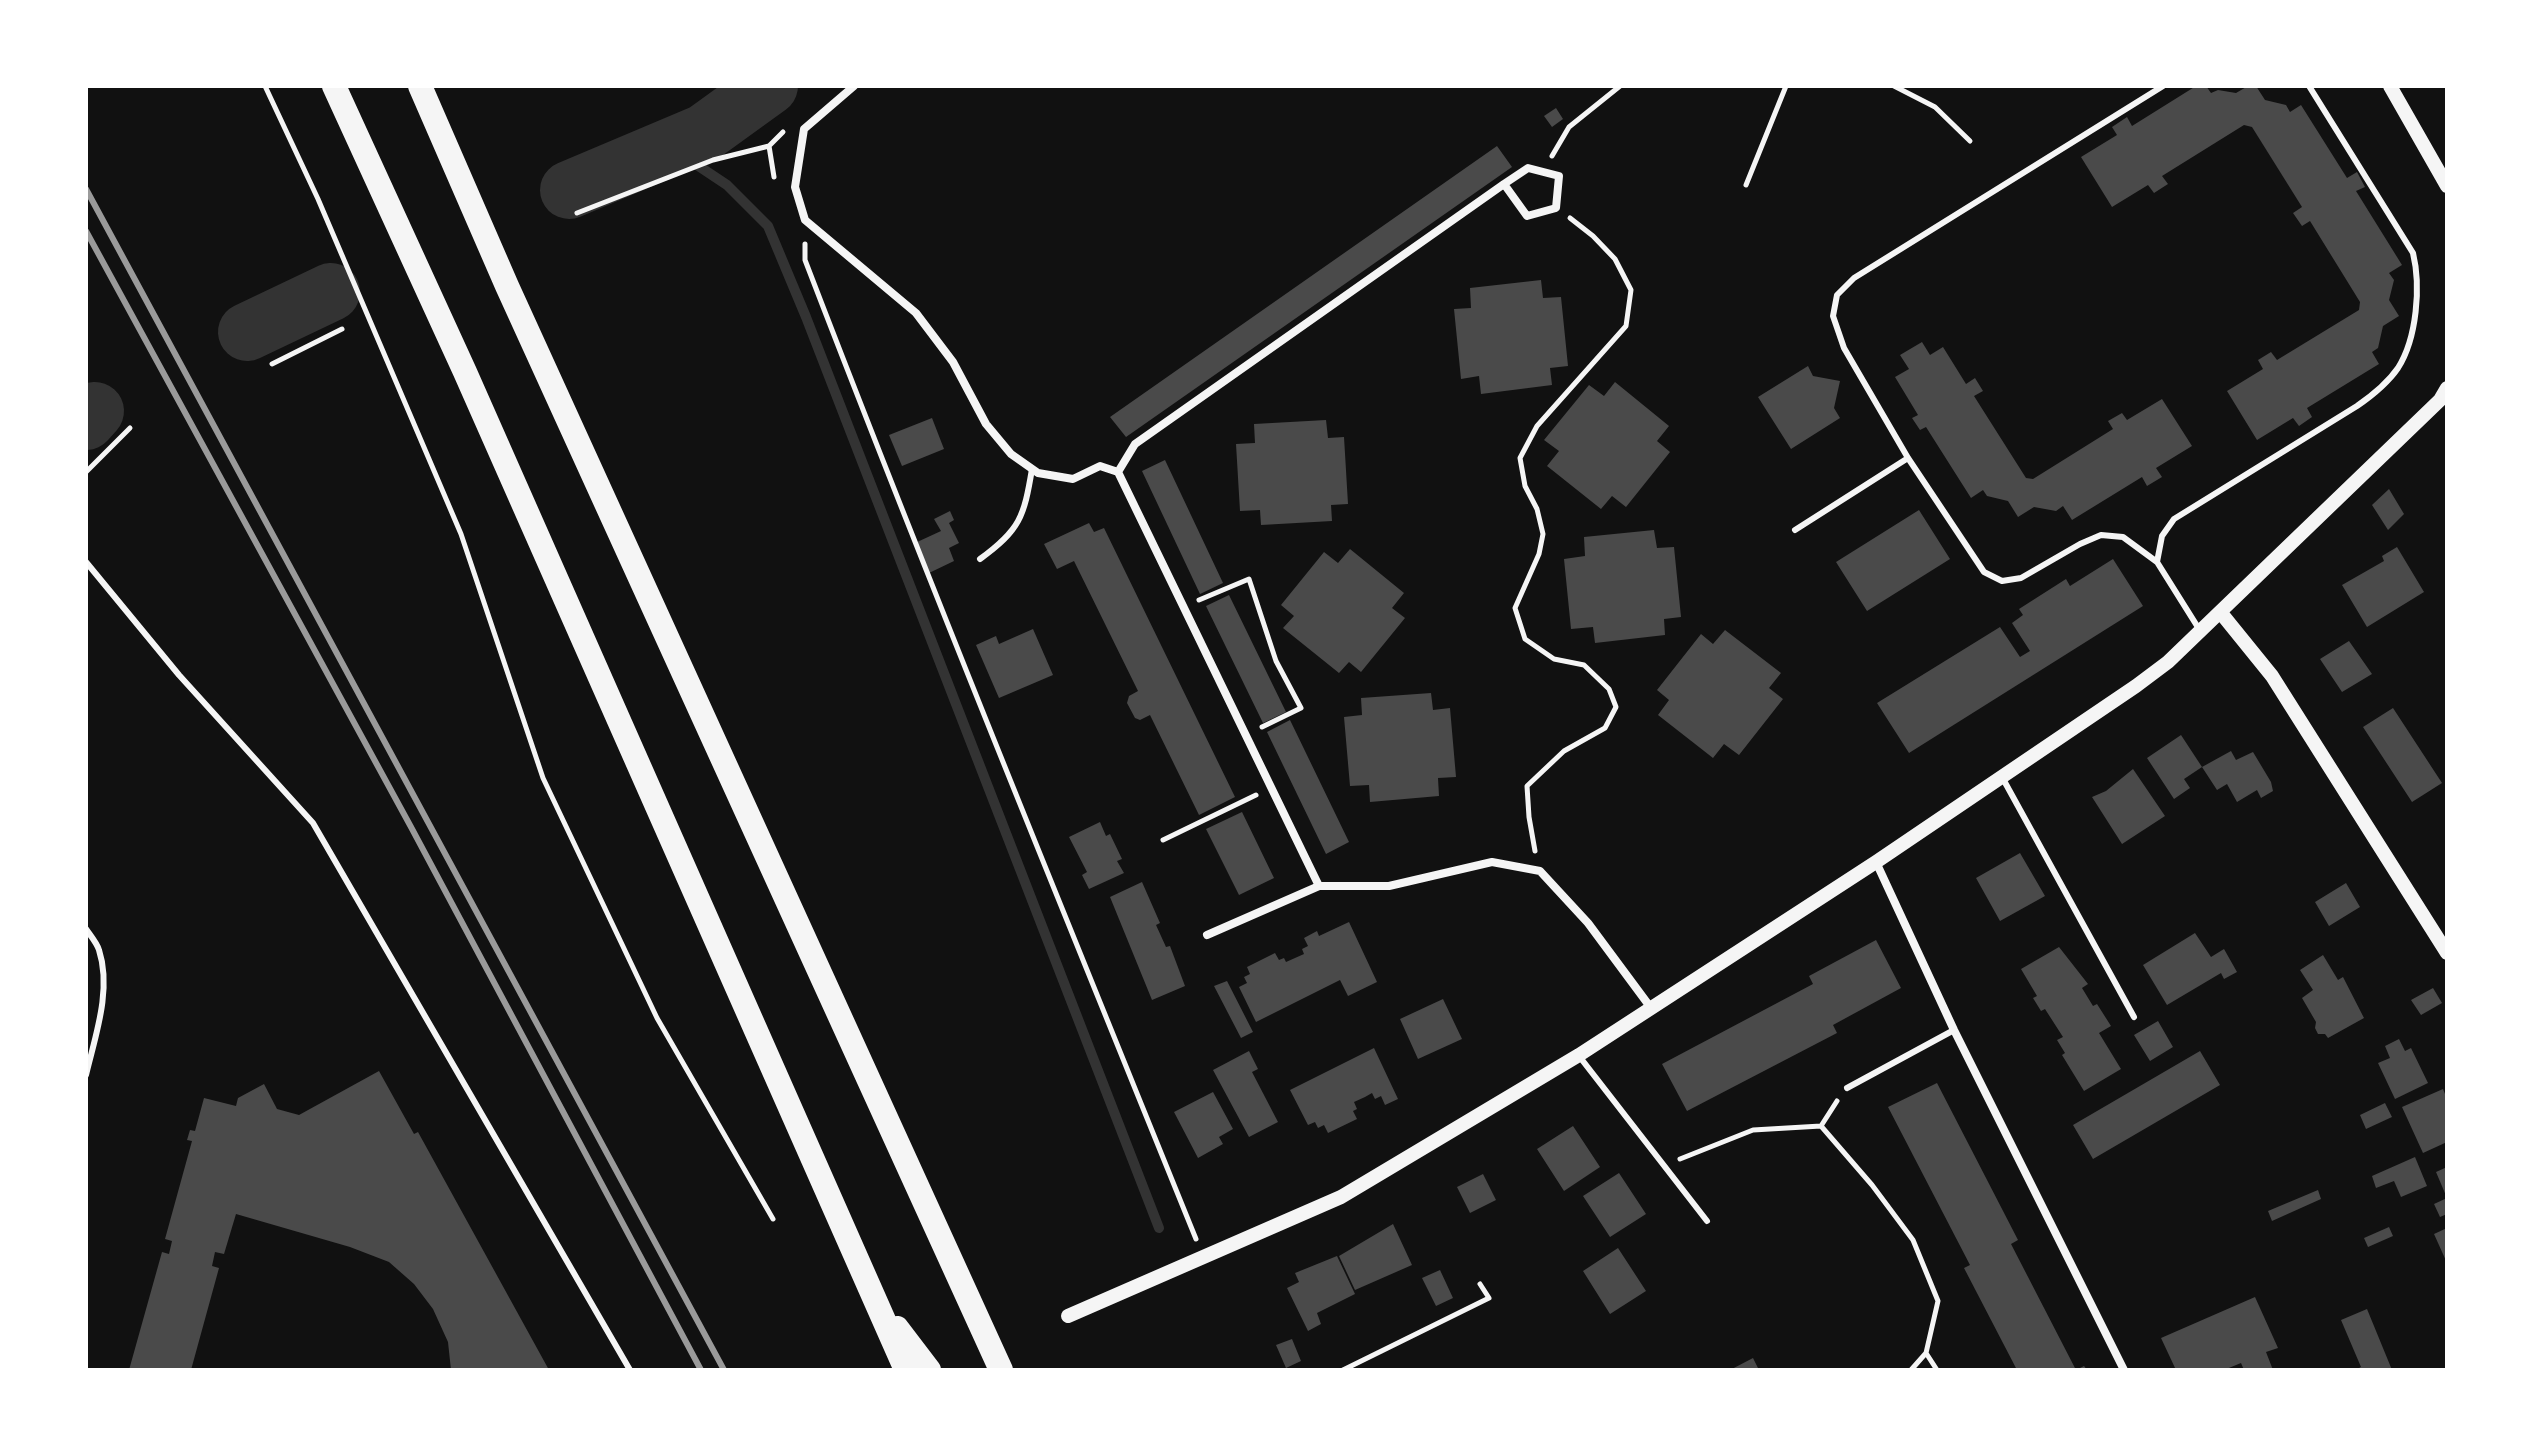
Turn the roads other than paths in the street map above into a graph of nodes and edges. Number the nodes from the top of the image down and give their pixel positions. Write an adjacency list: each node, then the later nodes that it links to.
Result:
1 (334, 86): 32 (highway)
2 (420, 86): 37 (highway)
3 (854, 86): 11 (street)
4 (2163, 86): 10 (lane)
5 (2309, 86): 16 (lane)
6 (2390, 86): 8 (street)
7 (1504, 184): 7 (street); 12 (street)
8 (2447, 186)
9 (2447, 388): 17 (street)
10 (1908, 458): 13 (lane); 16 (lane)
11 (1032, 469): 12 (street); 14 (lane)
12 (1118, 472): 21 (street)
13 (1795, 530)
14 (980, 559)
15 (86, 562): 34 (lane)
16 (2157, 562): 18 (lane)
17 (2221, 613): 18 (street); 24 (street)
18 (2201, 632): 19 (street)
19 (2002, 777): 20 (street); 26 (lane)
20 (1876, 862): 25 (street); 27 (street)
21 (1319, 886): 23 (street); 25 (street)
22 (86, 929): 29 (lane)
23 (1207, 935)
24 (2447, 953)
25 (1651, 1008): 28 (street)
26 (2134, 1017)
27 (1954, 1030): 30 (lane); 38 (street)
28 (1579, 1055): 31 (lane); 33 (street)
29 (86, 1075)
30 (1847, 1088)
31 (1707, 1221)
32 (875, 1300): 35 (highway); 36 (highway)
33 (1068, 1316)
34 (630, 1370)
35 (906, 1370)
36 (929, 1370)
37 (1001, 1370)
38 (2124, 1370)

